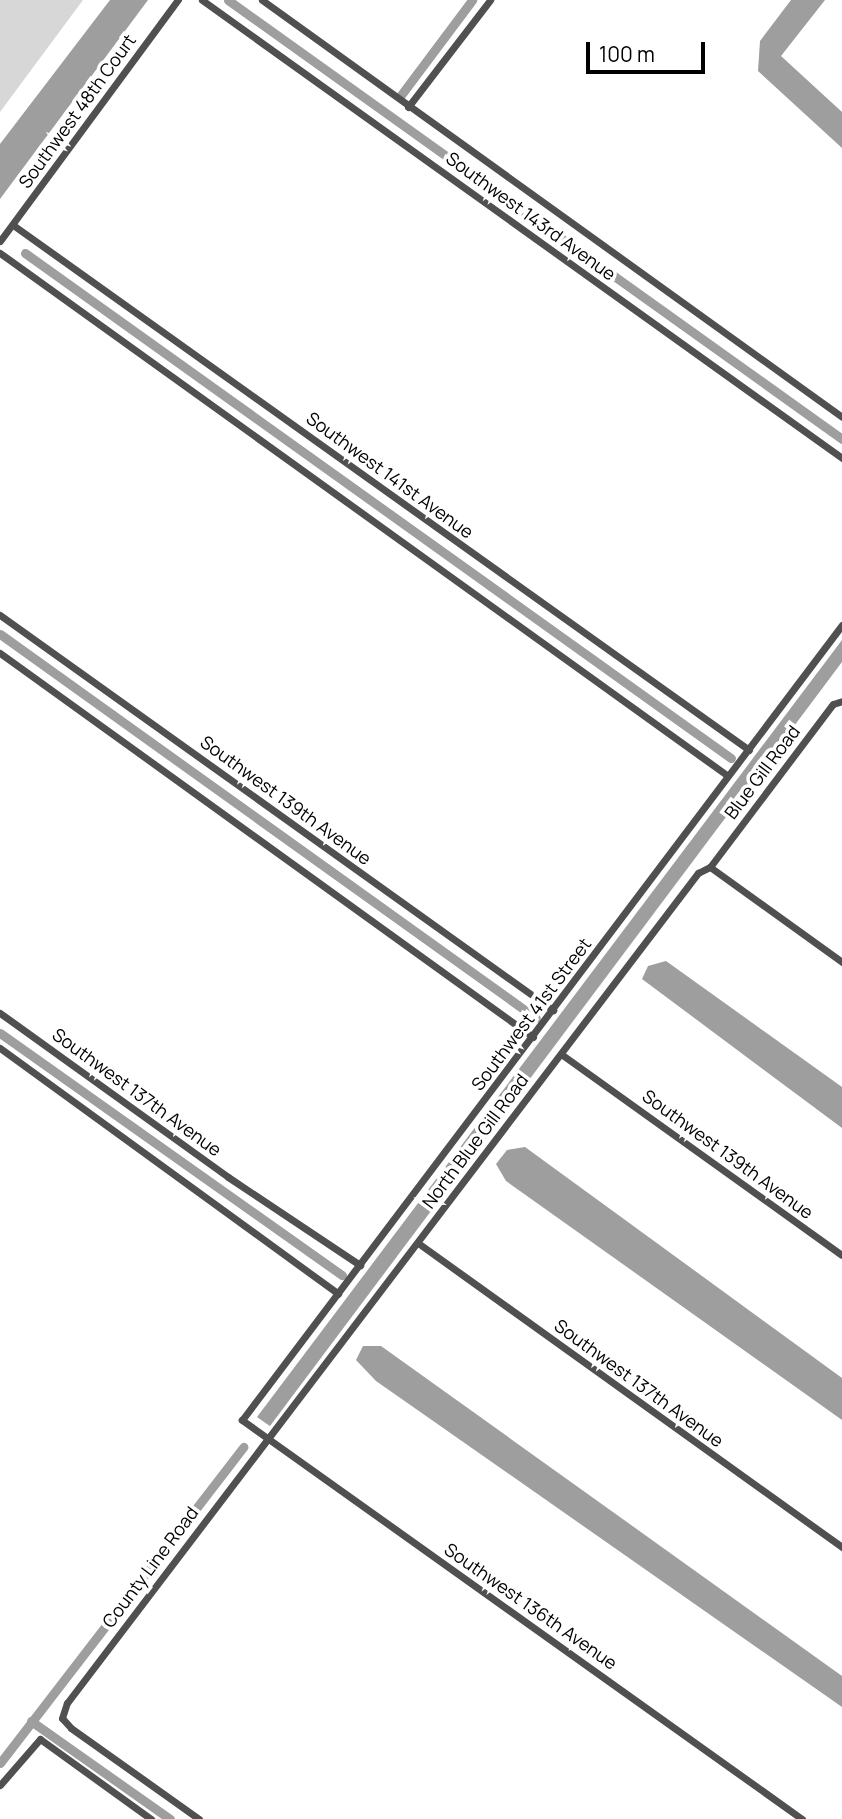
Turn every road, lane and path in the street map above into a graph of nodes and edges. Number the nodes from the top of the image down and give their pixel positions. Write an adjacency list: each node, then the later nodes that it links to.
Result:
1 (178, 0): 6 (street, Southwest 48th Court)
2 (202, 0): 10 (street, Southwest 143rd Avenue)
3 (262, 0): 5 (street, Southwest 143rd Avenue)
4 (490, 0): 5 (street)
5 (408, 107): 9 (street, Southwest 143rd Avenue)
6 (13, 225): 7 (street, Southwest 48th Court); 15 (street, Southwest 141st Avenue)
7 (0, 241)
8 (0, 253): 16 (street)
9 (842, 417)
10 (842, 458)
11 (0, 615): 19 (street, Southwest 139th Avenue)
12 (842, 625): 15 (street, Southwest 41st Street)
13 (0, 653): 21 (street)
14 (842, 701): 17 (street, Blue Gill Road)
15 (748, 750): 16 (street, Southwest 41st Street)
16 (728, 776): 19 (street, Southwest 41st Street)
17 (710, 867): 18 (street); 23 (street, North Blue Gill Road)
18 (842, 962)
19 (553, 1010): 21 (street, Southwest 41st Street)
20 (0, 1013): 26 (street, Southwest 137th Avenue)
21 (533, 1037): 26 (street, Southwest 41st Street)
22 (0, 1048): 27 (street)
23 (561, 1054): 24 (street, North Blue Gill Road); 25 (street, Southwest 139th Avenue)
24 (418, 1243): 29 (street, North Blue Gill Road); 30 (street, Southwest 137th Avenue)
25 (842, 1255)
26 (360, 1265): 27 (street, Southwest 41st Street)
27 (338, 1294): 28 (street, Southwest 41st Street)
28 (242, 1420): 29 (street, Southwest 136th Avenue)
29 (269, 1438): 33 (street, County Line Road); 34 (street, Southwest 136th Avenue)
30 (842, 1548)
31 (0, 1785): 32 (street)
32 (151, 1819)
33 (200, 1819)
34 (802, 1819)

